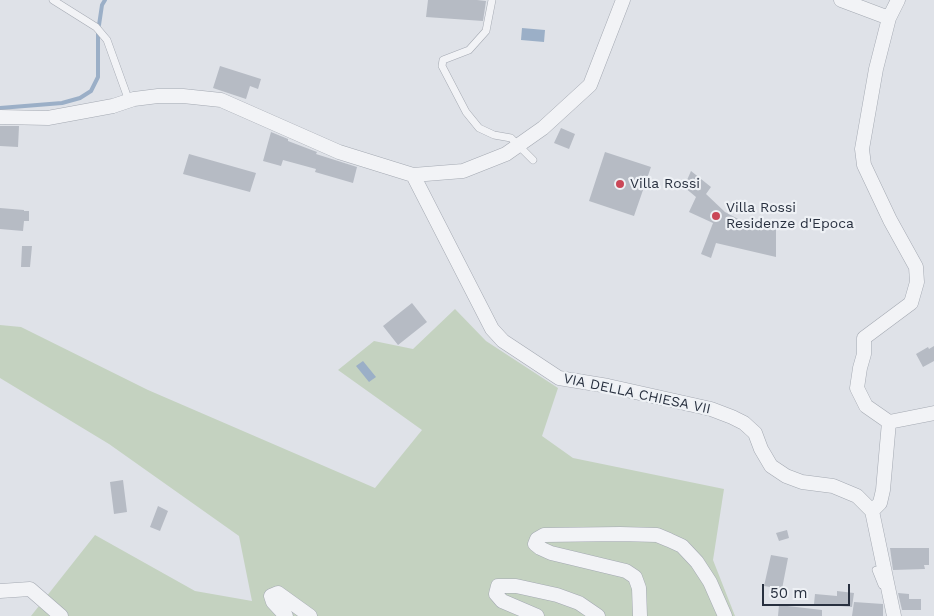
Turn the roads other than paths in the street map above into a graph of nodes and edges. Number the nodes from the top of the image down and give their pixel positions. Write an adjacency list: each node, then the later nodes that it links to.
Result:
1 (53, 0): 7 (lane)
2 (492, 0): 9 (lane)
3 (623, 0): 9 (street)
4 (841, 0): 6 (street)
5 (898, 0): 6 (street)
6 (889, 18): 13 (street)
7 (128, 101): 8 (street); 11 (street)
8 (0, 117)
9 (518, 146): 10 (lane); 11 (street)
10 (533, 160)
11 (414, 175): 14 (street, VIA DELLA CHIESA VII)
12 (934, 413): 13 (street)
13 (889, 422): 14 (street)
14 (872, 511): 17 (street)
15 (876, 570): 17 (lane)
16 (0, 592): 18 (street)
17 (890, 595): 25 (street)
18 (61, 616)
19 (286, 616): 20 (street)
20 (310, 616)
21 (537, 616): 22 (street)
22 (598, 616)
23 (640, 616): 24 (street)
24 (725, 616)
25 (894, 616)

